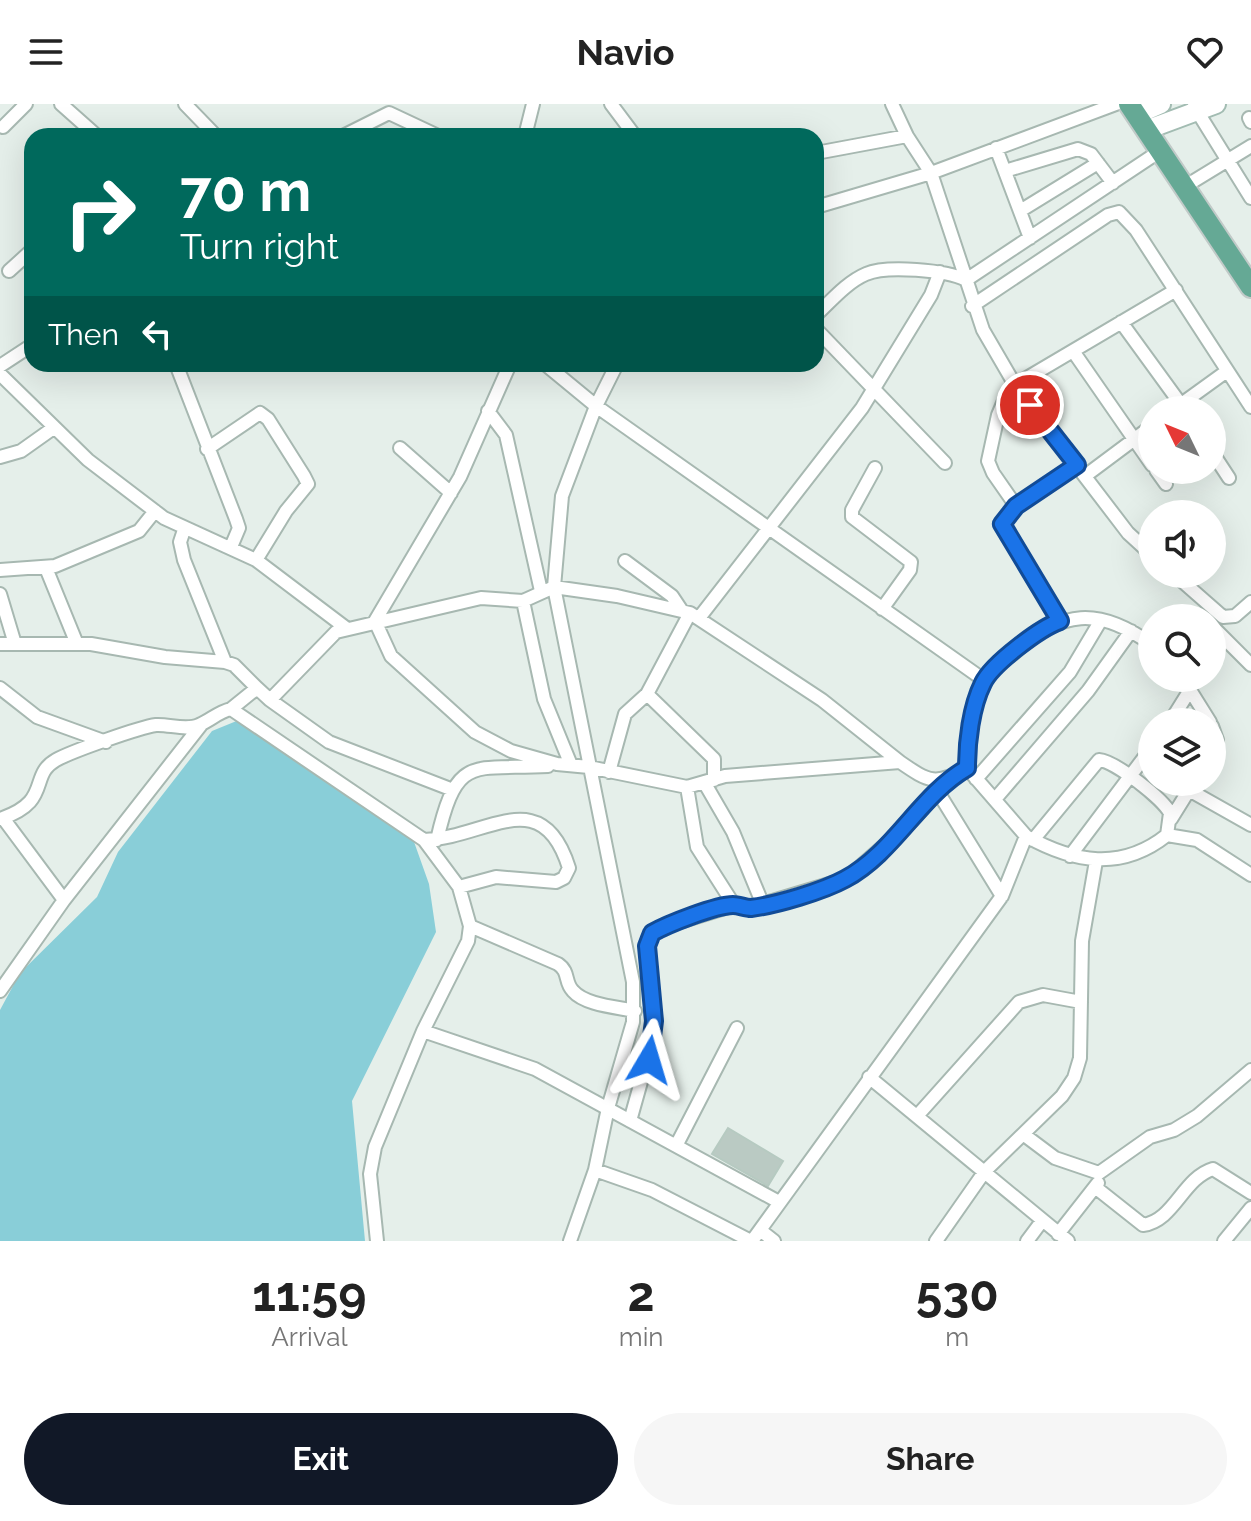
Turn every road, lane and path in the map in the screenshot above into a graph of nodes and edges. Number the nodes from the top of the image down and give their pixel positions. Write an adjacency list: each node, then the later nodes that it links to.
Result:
1 (26, 104): 13 (street)
2 (61, 104): 14 (street)
3 (185, 104): 15 (street)
4 (533, 104): 18 (street)
5 (611, 104): 19 (street)
6 (892, 104): 20 (street)
7 (1116, 104): 22 (street)
8 (1161, 104): 12 (street)
9 (1216, 104): 10 (street)
10 (1195, 108): 12 (street); 25 (street)
11 (386, 109): 16 (street); 17 (street)
12 (1137, 116): 23 (main road)
13 (3, 127)
14 (88, 128)
15 (208, 128)
16 (356, 128)
17 (412, 128)
18 (527, 128)
19 (629, 128)
20 (907, 136): 24 (street); 28 (street)
21 (1251, 146): 25 (street)
22 (996, 148): 27 (street); 28 (street)
23 (1160, 151): 29 (street); 30 (main road)
24 (824, 152)
25 (1227, 160): 30 (street); 31 (street)
26 (1098, 163): 27 (street); 29 (street); 33 (street)
27 (1005, 171): 33 (street)
28 (931, 173): 32 (street); 38 (street)
29 (1113, 183): 34 (street)
30 (1184, 187): 39 (main road)
31 (1251, 198)
32 (824, 205)
33 (1020, 211): 34 (street)
34 (1030, 238): 38 (street)
35 (24, 257): 36 (street)
36 (9, 271)
37 (940, 272): 38 (street); 42 (street); 55 (street)
38 (966, 280): 41 (street)
39 (1251, 287)
40 (1176, 290): 41 (street); 43 (street); 48 (street)
41 (972, 306): 54 (street)
42 (824, 308)
43 (1121, 322): 46 (street); 56 (street)
44 (824, 337): 55 (street)
45 (24, 350): 47 (street)
46 (1073, 351): 54 (street); 63 (street)
47 (0, 366)
48 (1227, 371): 57 (street); 59 (street)
49 (179, 372): 66 (street)
50 (505, 372): 60 (street)
51 (555, 372): 58 (street)
52 (613, 372): 58 (street)
53 (0, 374): 61 (street)
54 (1015, 385): 70 (street); 74 (street)
55 (874, 386): 68 (street); 76 (street)
56 (1172, 396)
57 (1195, 396)
58 (596, 406): 76 (street); 84 (street)
59 (1251, 407)
60 (488, 411): 73 (street); 86 (street)
61 (52, 429): 67 (street); 75 (street)
62 (1138, 436): 63 (street)
63 (1134, 439): 64 (street); 70 (street)
64 (1138, 445)
65 (400, 448): 73 (street)
66 (207, 449): 79 (street); 80 (street)
67 (0, 457)
68 (945, 463)
69 (875, 468): 91 (street)
70 (1081, 470): 74 (street); 78 (street)
71 (1226, 473): 72 (street)
72 (1229, 478)
73 (451, 493): 95 (street)
74 (1016, 506): 96 (street)
75 (155, 511): 77 (street); 82 (street)
76 (767, 526): 91 (street); 92 (street)
77 (184, 530): 79 (street); 104 (street)
78 (1138, 542)
79 (231, 547): 80 (street)
80 (256, 560): 97 (street)
81 (625, 561): 92 (street)
82 (46, 568): 83 (street); 103 (street)
83 (0, 570)
84 (554, 587): 86 (street); 92 (street); 117 (street)
85 (1190, 588): 90 (street)
86 (541, 591): 88 (street)
87 (0, 594): 102 (street)
88 (523, 601): 95 (street); 116 (street)
89 (1251, 602): 93 (street)
90 (1208, 604)
91 (882, 609): 106 (street)
92 (690, 614): 109 (street); 114 (street)
93 (1226, 617)
94 (1101, 620): 96 (street); 98 (street); 120 (street)
95 (375, 621): 97 (street); 115 (street)
96 (1060, 621): 106 (street)
97 (346, 628): 110 (street)
98 (1131, 631): 99 (street); 131 (street)
99 (1138, 636)
100 (1226, 641): 105 (street)
101 (0, 644): 102 (street)
102 (15, 644): 103 (street)
103 (77, 644): 104 (street)
104 (225, 662): 108 (street)
105 (1251, 665)
106 (984, 680): 120 (street)
107 (0, 688): 113 (street)
108 (257, 688): 110 (street); 111 (street)
109 (647, 694): 119 (street); 124 (street)
110 (270, 700): 126 (street)
111 (231, 709): 112 (street); 137 (street)
112 (201, 725): 113 (street); 143 (street)
113 (106, 742): 132 (street)
114 (900, 762): 121 (street); 124 (street)
115 (557, 764): 116 (street); 126 (street)
116 (571, 765): 117 (street)
117 (589, 767): 119 (street); 149 (street)
118 (1138, 767): 122 (street)
119 (609, 772): 125 (street)
120 (971, 774): 121 (street); 131 (street)
121 (951, 777): 127 (street)
122 (1131, 777): 123 (street); 136 (street); 138 (street)
123 (1138, 780)
124 (709, 781): 125 (street); 145 (street)
125 (687, 787): 144 (street)
126 (453, 790): 137 (street)
127 (938, 792): 142 (street); 145 (street)
128 (1160, 796): 133 (street)
129 (1186, 796): 133 (street)
130 (1207, 796): 134 (street)
131 (996, 798): 136 (street)
132 (1, 819): 143 (street)
133 (1171, 819): 135 (street)
134 (1251, 825)
135 (1167, 835): 139 (street); 140 (street)
136 (1030, 838): 138 (street); 142 (street)
137 (430, 840): 141 (street); 141 (street)
138 (1070, 856): 139 (street)
139 (1096, 861): 148 (street)
140 (1251, 875)
141 (459, 887): 146 (street)
142 (1002, 896): 153 (street)
143 (64, 900): 147 (street)
144 (734, 905): 145 (street); 156 (street)
145 (763, 905)
146 (470, 926): 149 (street); 151 (street)
147 (2, 981)
148 (1081, 1002): 155 (street); 157 (street)
149 (635, 1011): 154 (street)
150 (737, 1028): 158 (street)
151 (423, 1031): 154 (street); 169 (street)
152 (1251, 1070): 159 (street)
153 (869, 1077): 155 (street); 164 (street)
154 (608, 1108): 156 (street); 160 (street)
155 (917, 1116): 161 (street)
156 (630, 1121): 158 (street)
157 (1023, 1134): 159 (street); 161 (street)
158 (676, 1146): 164 (street)
159 (1110, 1168): 162 (street)
160 (595, 1170): 170 (street); 171 (street)
161 (985, 1171): 166 (street); 173 (street)
162 (1095, 1187): 163 (street); 168 (street)
163 (1251, 1193)
164 (779, 1202): 167 (street)
165 (1251, 1208): 175 (street)
166 (1042, 1221): 168 (street); 174 (street)
167 (760, 1230): 171 (street); 172 (street)
168 (1063, 1237)
169 (377, 1241)
170 (570, 1241)
171 (751, 1241)
172 (774, 1241)
173 (936, 1241)
174 (1027, 1241)
175 (1224, 1241)

